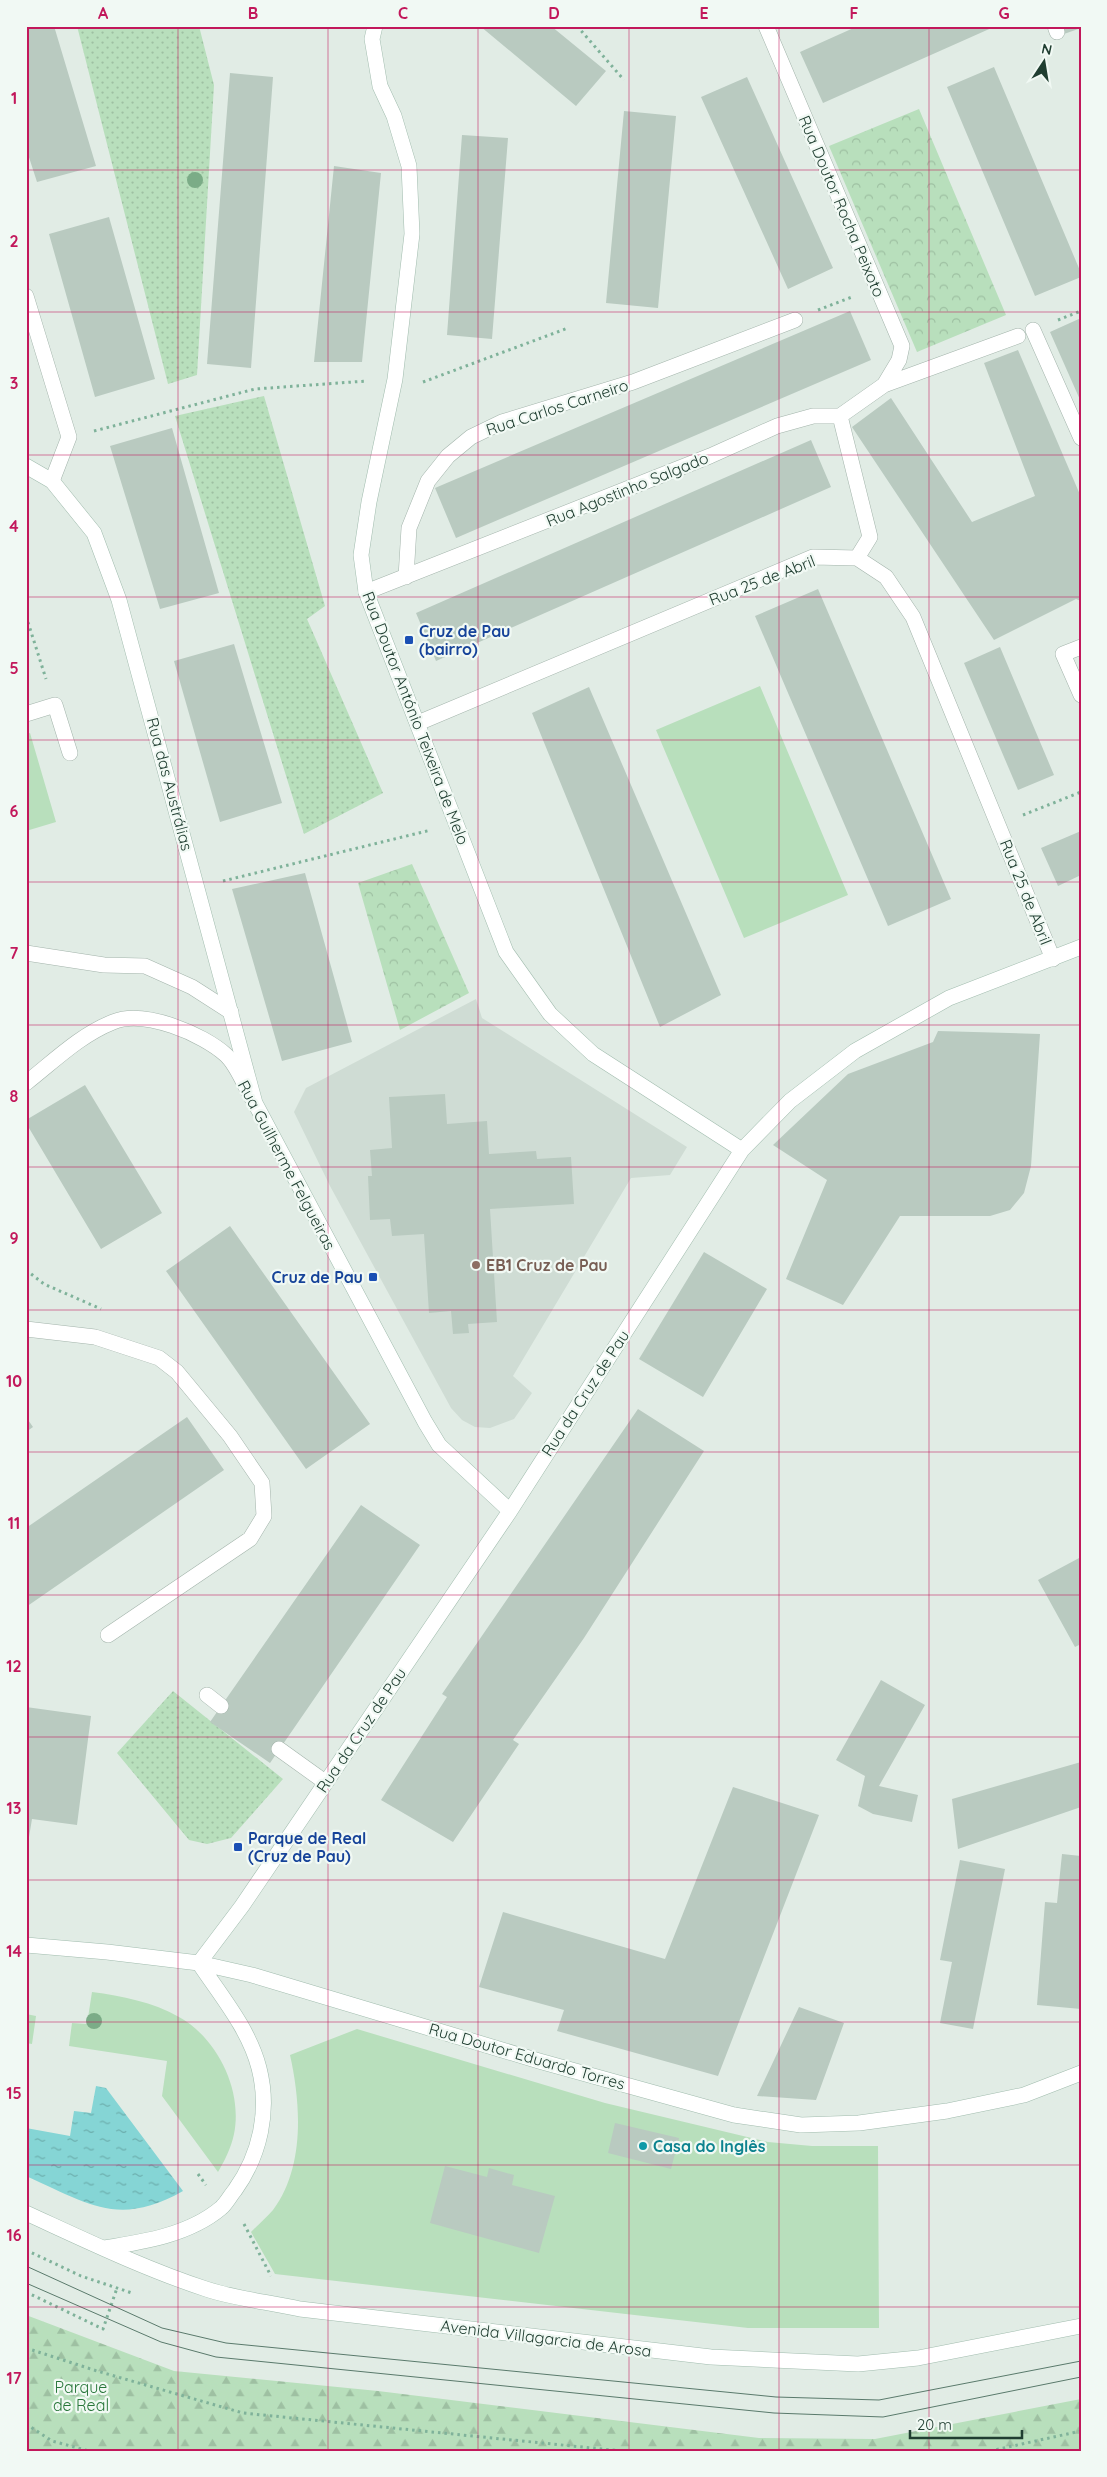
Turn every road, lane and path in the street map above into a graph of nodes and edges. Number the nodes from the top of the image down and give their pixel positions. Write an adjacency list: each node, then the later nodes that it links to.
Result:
1 (375, 26): 11 (street, Rua Doutor António Teixeira de Melo)
2 (577, 26): 4 (path)
3 (766, 26): 5 (street, Rua Doutor Rocha Peixoto)
4 (624, 80)
5 (876, 288): 7 (path); 12 (street, Rua Doutor Rocha Peixoto)
6 (26, 296): 14 (street)
7 (794, 320): 19 (street, Rua Carlos Carneiro)
8 (568, 328): 11 (path)
9 (1033, 330): 15 (street)
10 (1018, 336): 12 (street)
11 (395, 379): 14 (path); 20 (street, Rua Doutor António Teixeira de Melo)
12 (884, 385): 13 (street)
13 (840, 416): 18 (street); 19 (street, Rua Agostinho Salgado)
14 (69, 437): 17 (street)
15 (1081, 438)
16 (26, 466): 17 (street, Rua das Austrálias)
17 (52, 481): 31 (street, Rua das Austrálias)
18 (857, 558): 26 (street, Rua 25 de Abril); 30 (street, Rua 25 de Abril)
19 (406, 577): 20 (street, Rua Agostinho Salgado)
20 (366, 592): 26 (street, Rua Doutor António Teixeira de Melo)
21 (26, 616): 24 (path)
22 (1081, 646): 23 (street)
23 (1081, 695)
24 (55, 706): 25 (street); 27 (street)
25 (26, 714)
26 (418, 723): 29 (street, Rua Doutor António Teixeira de Melo)
27 (70, 753)
28 (1081, 792): 30 (path)
29 (457, 824): 31 (path); 38 (street, Rua Doutor António Teixeira de Melo)
30 (998, 824): 34 (street, Rua 25 de Abril)
31 (198, 888): 35 (street, Rua das Austrálias)
32 (1081, 947): 34 (street, Rua da Cruz de Pau)
33 (26, 953): 35 (street)
34 (1053, 959): 38 (street, Rua da Cruz de Pau)
35 (231, 1012): 37 (street, Rua das Austrálias)
36 (26, 1083): 37 (street, Rua Guilherme Felgueiras)
37 (255, 1103): 40 (street, Rua Guilherme Felgueiras)
38 (742, 1150): 40 (street, Rua da Cruz de Pau)
39 (26, 1328): 41 (street)
40 (510, 1511): 45 (street, Rua da Cruz de Pau)
41 (108, 1635)
42 (207, 1695): 43 (street)
43 (221, 1706)
44 (279, 1749): 45 (street)
45 (325, 1782): 47 (street, Rua da Cruz de Pau)
46 (26, 1945): 47 (street)
47 (199, 1963): 48 (street, Rua Doutor Eduardo Torres); 49 (street)
48 (1081, 2073)
49 (230, 2197): 51 (street); 54 (path)
50 (26, 2213): 51 (street, Avenida Villagarcia de Arosa)
51 (102, 2248): 54 (street, Avenida Villagarcia de Arosa)
52 (117, 2288): 53 (path)
53 (26, 2292)
54 (287, 2306): 55 (street, Avenida Villagarcia de Arosa)
55 (1081, 2326)
56 (26, 2348): 60 (path)
57 (26, 2424): 59 (path)
58 (1081, 2431): 61 (path)
59 (89, 2451)
60 (622, 2451)
61 (990, 2451)

